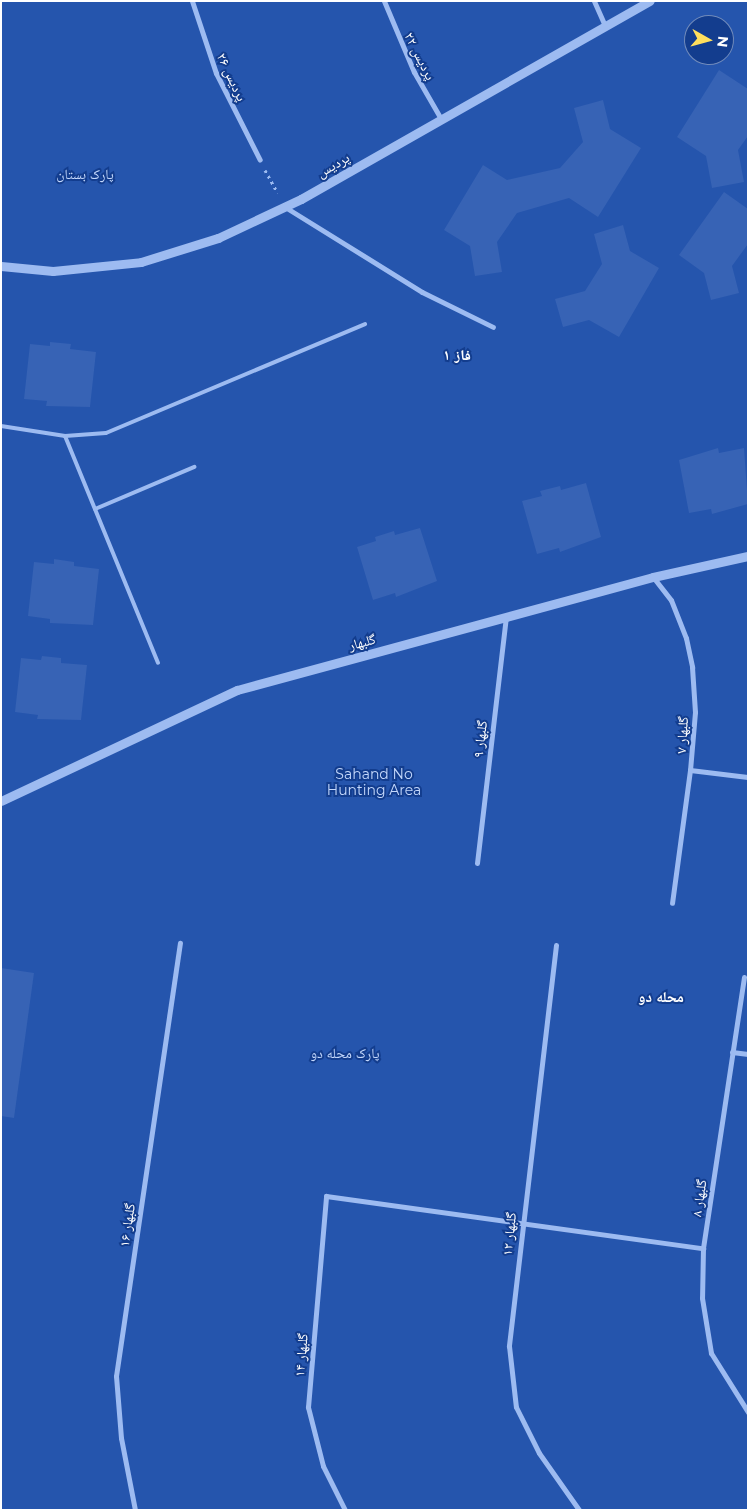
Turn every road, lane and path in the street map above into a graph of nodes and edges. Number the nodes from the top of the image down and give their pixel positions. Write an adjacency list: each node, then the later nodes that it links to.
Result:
1 (192, 1): 7 (street, پردیس ۲۶)
2 (384, 1): 6 (street, پردیس ۲۲)
3 (594, 1): 5 (street)
4 (650, 1): 5 (street, پردیس)
5 (604, 26): 6 (street, پردیس)
6 (441, 119): 8 (street, پردیس)
7 (260, 160): 8 (path)
8 (285, 207): 9 (street, پردیس); 11 (street)
9 (1, 266)
10 (365, 324): 13 (lane)
11 (493, 327)
12 (1, 426): 13 (lane)
13 (65, 436): 15 (lane)
14 (194, 467): 15 (lane)
15 (95, 509): 19 (lane)
16 (748, 556): 17 (street, گلبهار)
17 (653, 577): 18 (street, گلبهار); 20 (street, گلبهار ۷)
18 (506, 617): 22 (street, گلبهار); 23 (street, گلبهار ۹)
19 (158, 663)
20 (690, 770): 21 (street); 24 (street, گلبهار ۷)
21 (748, 777)
22 (1, 801)
23 (477, 863)
24 (672, 902)
25 (180, 943): 33 (street, گلبهار ۱۶)
26 (556, 945): 30 (street, گلبهار ۱۲)
27 (744, 978): 28 (street, گلبهار ۸)
28 (732, 1052): 29 (street); 31 (street, گلبهار ۸)
29 (748, 1054)
30 (521, 1224): 31 (street); 34 (street, گلبهار ۱۴); 35 (street, گلبهار ۱۲)
31 (703, 1248): 32 (street, گلبهار ۸)
32 (748, 1412)
33 (135, 1510)
34 (345, 1510)
35 (578, 1510)

